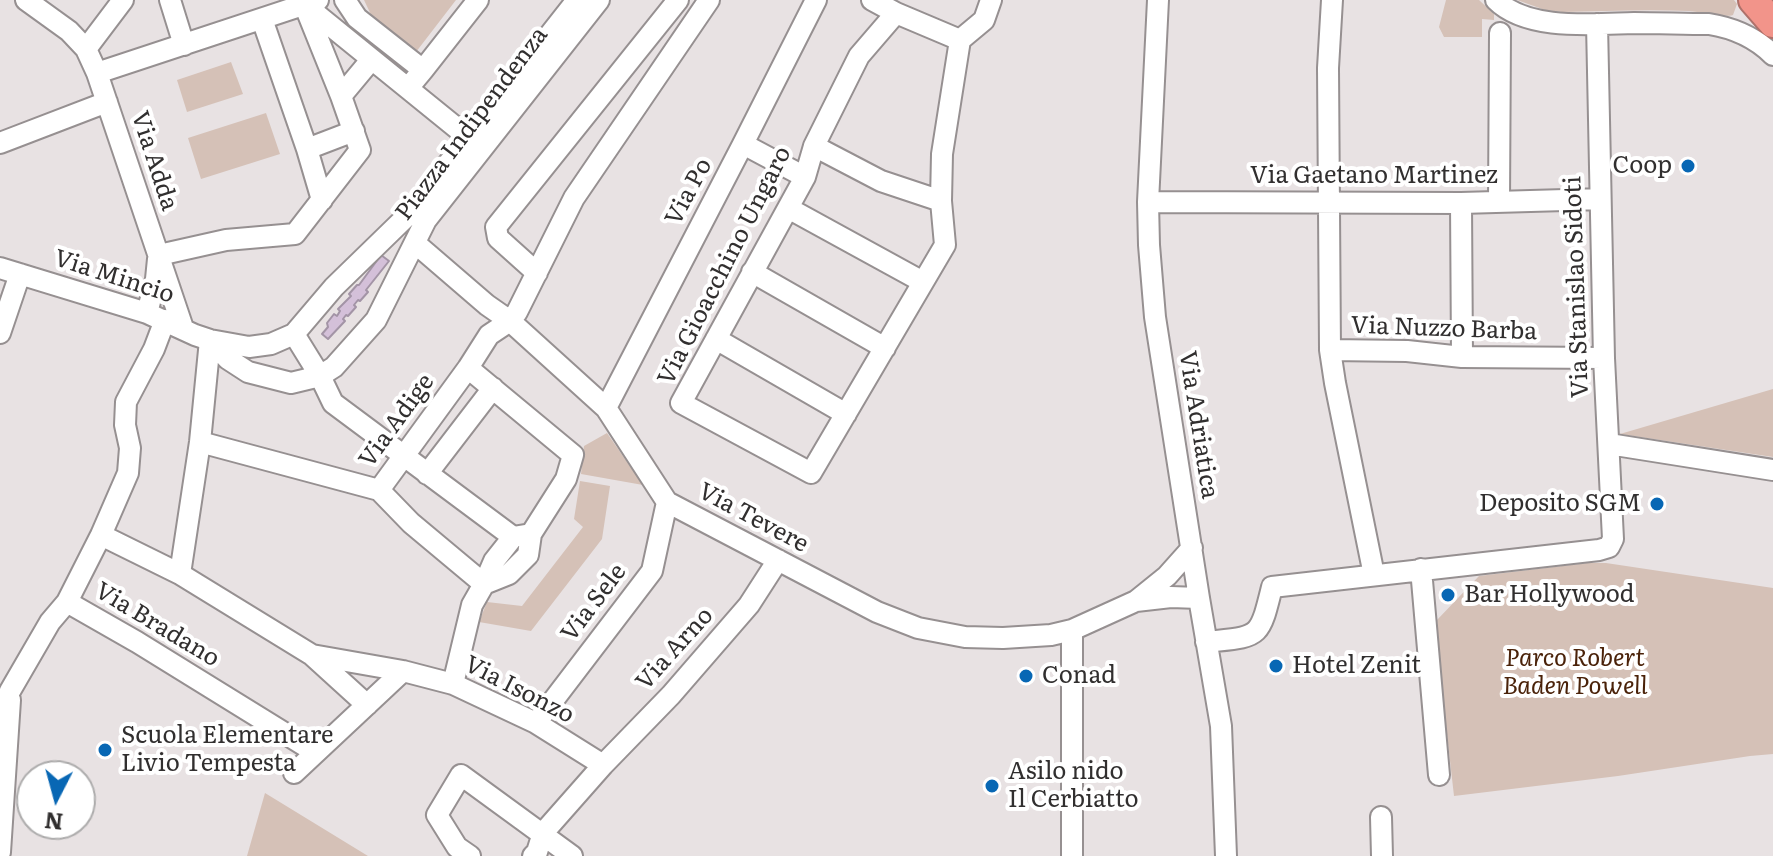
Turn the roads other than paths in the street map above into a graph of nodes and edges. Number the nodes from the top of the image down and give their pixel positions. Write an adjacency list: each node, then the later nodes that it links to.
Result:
1 (26, 0): 25 (street)
2 (123, 0): 25 (street)
3 (170, 0): 24 (street)
4 (345, 0): 28 (street)
5 (478, 0): 28 (street)
6 (577, 0): 34 (street, Piazza Indipendenza)
7 (599, 0): 48 (street, Piazza Indipendenza)
8 (678, 0): 52 (street)
9 (709, 0): 52 (street, Via Adige)
10 (816, 0): 36 (street, Via Po)
11 (872, 0): 18 (street)
12 (991, 0): 23 (street)
13 (1158, 0): 43 (street, Via Adriatica)
14 (1332, 0): 44 (street)
15 (1496, 0): 21 (street)
16 (1753, 0): 20 (highway)
17 (311, 2): 19 (street); 27 (street); 31 (street)
18 (896, 13): 23 (street); 37 (street, Via Gioacchino Ungaro)
19 (262, 19): 24 (street); 38 (street)
20 (1773, 23)
21 (1597, 24): 26 (street); 40 (street, Via Stanislao Sidoti)
22 (1500, 33): 45 (street)
23 (960, 40): 42 (street, Via Gioacchino Ungaro)
24 (184, 45): 29 (street)
25 (86, 49): 29 (street)
26 (1773, 55)
27 (371, 60): 30 (street); 31 (street)
28 (423, 70): 30 (street)
29 (97, 73): 32 (street)
30 (408, 88): 34 (street)
31 (341, 96): 33 (street)
32 (107, 102): 35 (street, Via Adda); 49 (street, Via Adda)
33 (354, 131): 38 (street); 41 (street)
34 (469, 138): 57 (street, Piazza Indipendenza)
35 (0, 143)
36 (743, 144): 39 (street); 67 (street, Via Po)
37 (814, 146): 39 (street, Via Gioacchino Ungaro); 42 (street)
38 (307, 149): 41 (street)
39 (805, 177): 47 (street, Via Gioacchino Ungaro)
40 (1600, 199): 45 (street, Via Gaetano Martinez); 63 (street, Via Stanislao Sidoti)
41 (322, 200): 49 (street)
42 (941, 201): 53 (street, Via Gioacchino Ungaro)
43 (1148, 202): 44 (street, Via Gaetano Martinez); 78 (street, Via Adriatica)
44 (1330, 202): 46 (street, Via Gaetano Martinez); 61 (street)
45 (1499, 202): 46 (street, Via Gaetano Martinez)
46 (1461, 203): 62 (street)
47 (788, 208): 51 (street, Via Gioacchino Ungaro); 53 (street)
48 (415, 243): 55 (street, Via Tevere); 65 (street, Piazza Indipendenza)
49 (159, 255): 54 (street, Via Adda); 54 (street, Via Adda)
50 (10, 271): 54 (street, Via Mincio); 56 (street)
51 (752, 272): 58 (street, Via Gioacchino Ungaro); 60 (street)
52 (537, 273): 55 (street, Via Adige)
53 (923, 282): 60 (street, Via Gioacchino Ungaro)
54 (165, 321): 59 (street, Via Mincio); 76 (street, Via Bradano)
55 (510, 321): 64 (street, Via Adige); 67 (street, Via Tevere)
56 (0, 333)
57 (297, 338): 59 (street); 65 (street)
58 (716, 339): 68 (street); 68 (street, Via Gioacchino Ungaro)
59 (210, 340): 65 (street); 69 (street)
60 (885, 348): 68 (street, Via Gioacchino Ungaro)
61 (1330, 350): 62 (street, Via Nuzzo Barba); 82 (street)
62 (1462, 357): 63 (street, Via Nuzzo Barba)
63 (1604, 358): 70 (street, Via Stanislao Sidoti)
64 (468, 368): 66 (street); 71 (street, Via Adige)
65 (327, 372): 71 (street)
66 (493, 388): 73 (street); 77 (street)
67 (606, 408): 75 (street, Via Tevere)
68 (846, 414)
69 (200, 442): 74 (street, Via Adige); 81 (street)
70 (1609, 444): 72 (street); 80 (street, Via Stanislao Sidoti)
71 (403, 457): 73 (street); 74 (street, Via Adige)
72 (1773, 470)
73 (427, 474): 77 (street)
74 (379, 490): 83 (street)
75 (667, 502): 79 (street, Via Tevere); 95 (street, Via Sele)
76 (101, 535): 81 (street, Via Isonzo); 86 (street, Via Bradano)
77 (522, 535): 83 (street)
78 (1192, 548): 84 (street, Via Adriatica); 85 (street)
79 (778, 560): 87 (street, Via Tevere); 97 (street, Via Arno)
80 (1421, 569): 82 (street); 99 (street)
81 (180, 574): 89 (street, Via Isonzo)
82 (1374, 575): 88 (street)
83 (484, 584): 91 (street)
84 (1199, 598): 85 (street); 88 (street, Via Adriatica)
85 (1136, 601): 87 (street, Via Tevere)
86 (67, 602): 92 (street); 96 (street, Via Bradano)
87 (1072, 630): 106 (street)
88 (1206, 642): 107 (street, Via Adriatica)
89 (312, 655): 90 (street, Via Isonzo); 93 (street, Via Isonzo)
90 (403, 671): 91 (street, Via Isonzo); 93 (street)
91 (453, 684): 95 (street, Via Isonzo)
92 (5, 689): 94 (street); 102 (street)
93 (367, 705): 96 (street)
94 (0, 716)
95 (536, 723): 97 (street, Via Isonzo)
96 (315, 752): 98 (street)
97 (603, 765): 101 (street, Via Arno)
98 (294, 773)
99 (1439, 775)
100 (1381, 817): 108 (street)
101 (543, 833): 103 (street); 104 (street, Via Arno); 105 (street)
102 (0, 852)
103 (470, 856)
104 (533, 856)
105 (572, 856)
106 (1072, 856)
107 (1226, 856)
108 (1382, 856)

